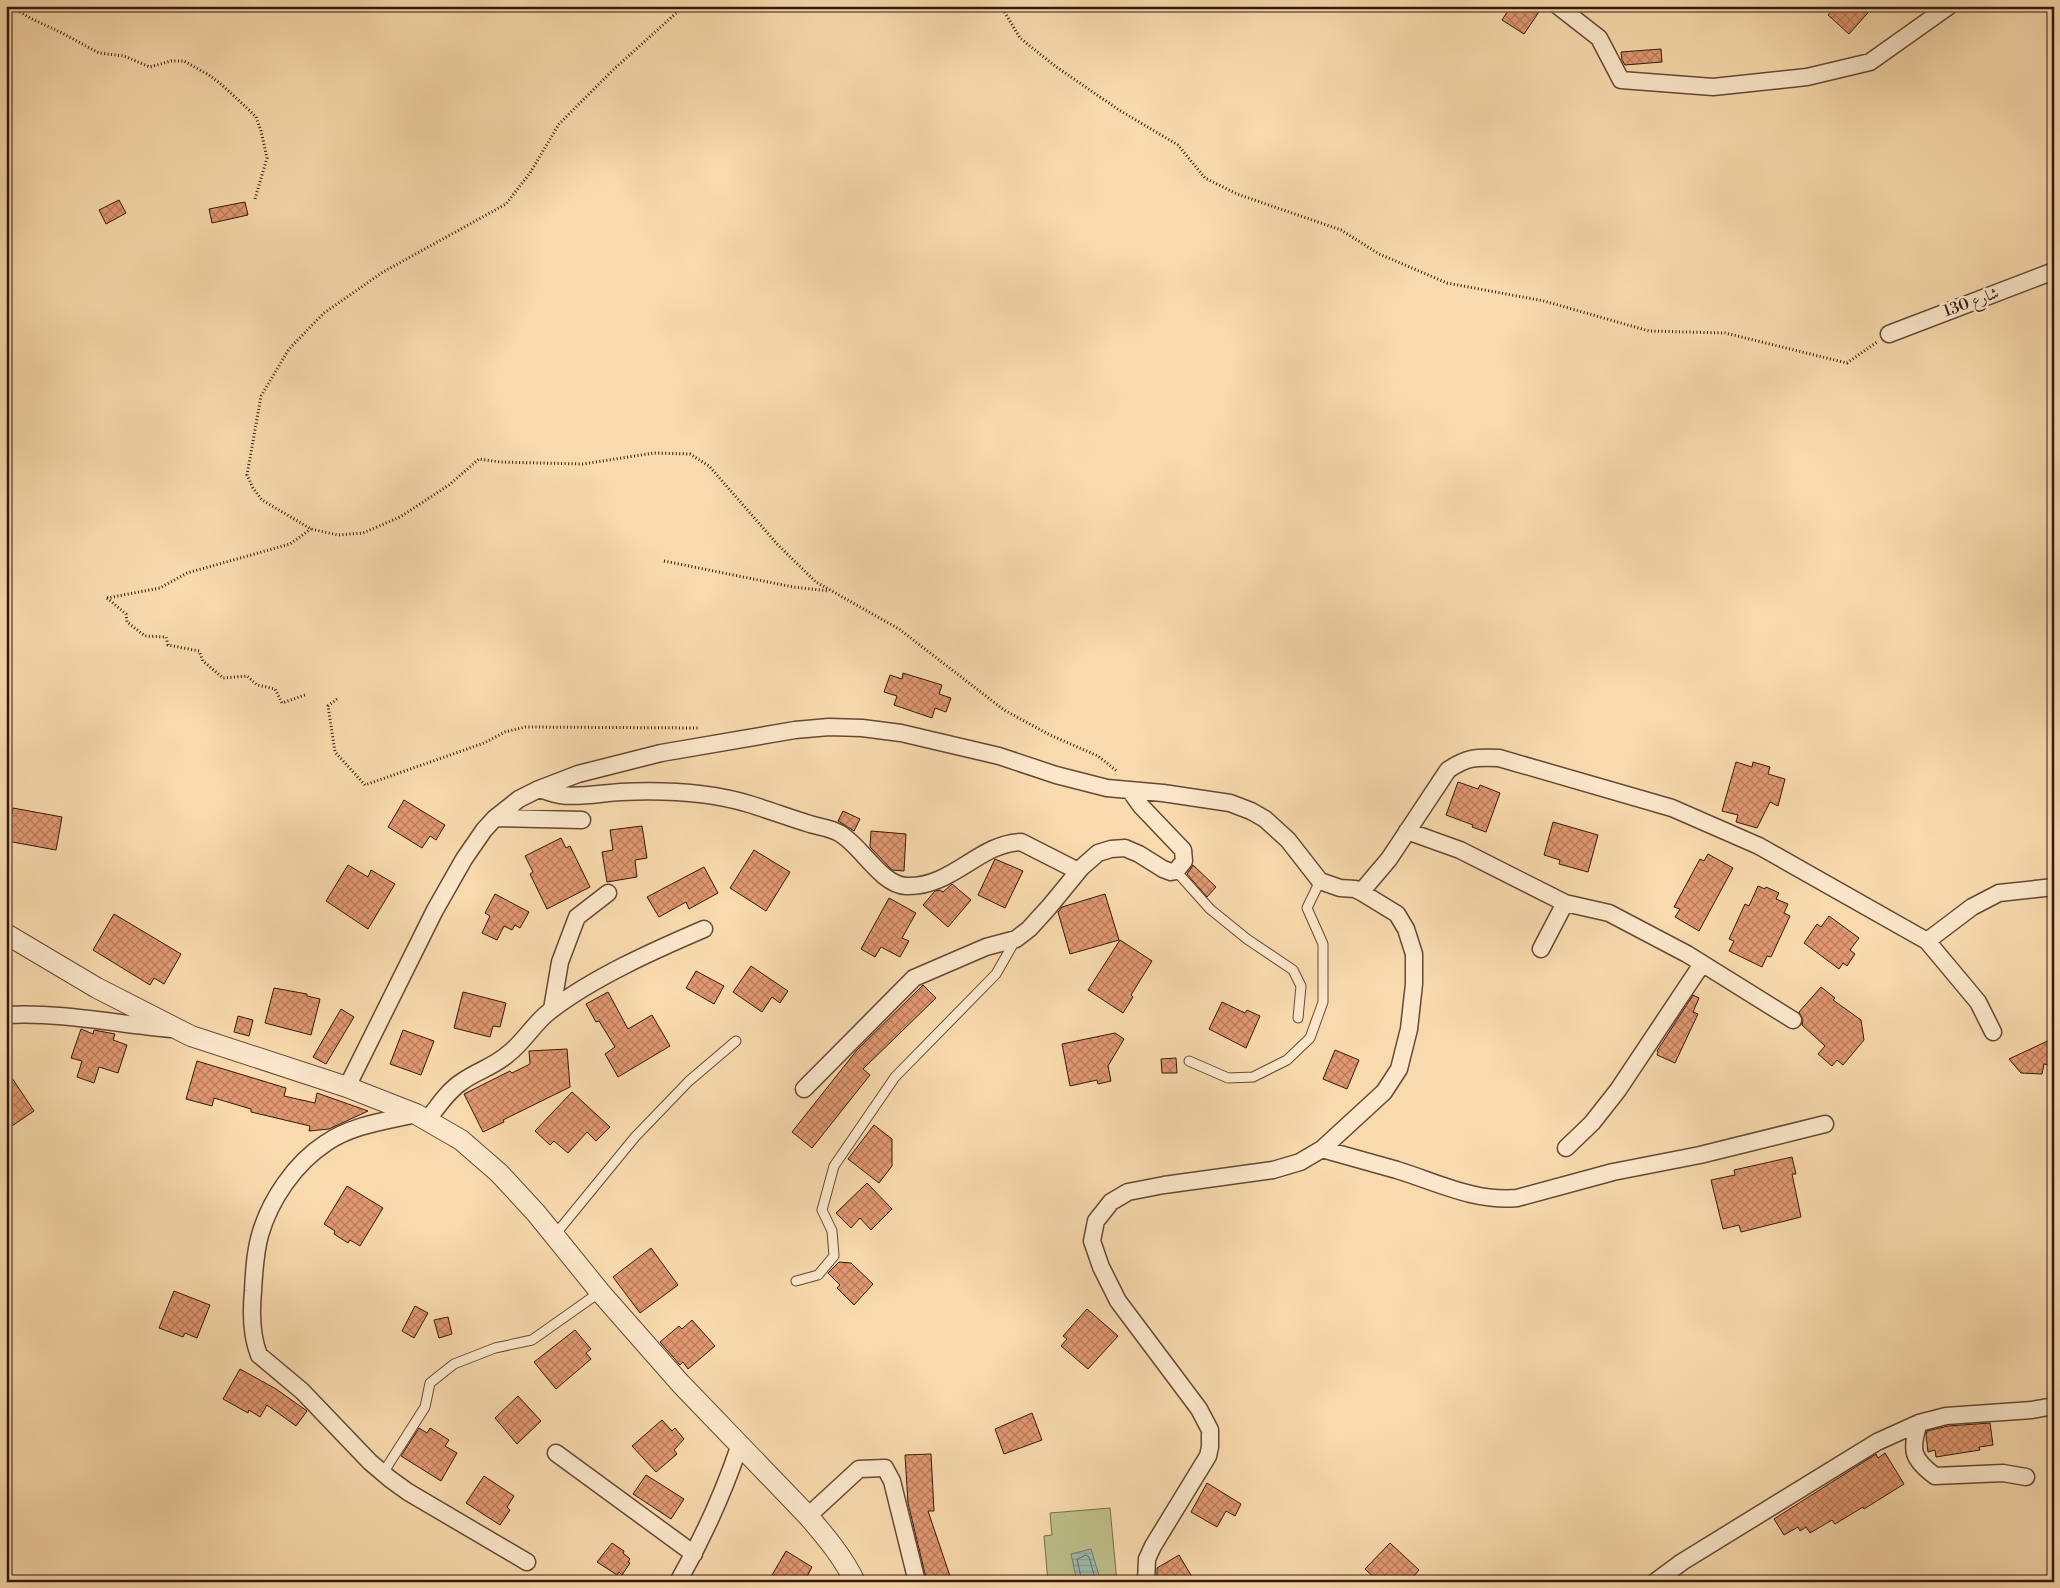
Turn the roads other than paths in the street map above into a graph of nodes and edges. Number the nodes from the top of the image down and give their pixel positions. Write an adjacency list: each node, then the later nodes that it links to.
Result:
1 (1558, 6): 2 (street)
2 (1949, 6)
3 (2054, 270): 4 (street, شارع 130)
4 (1889, 334)
5 (538, 789): 6 (street); 7 (street); 10 (street)
6 (1131, 792): 11 (street); 12 (street)
7 (495, 818): 8 (street); 31 (street)
8 (582, 820)
9 (1407, 830): 14 (street); 16 (street); 20 (street)
10 (1078, 871): 11 (street); 19 (street)
11 (1176, 871): 25 (lane)
12 (1320, 880): 14 (street); 30 (lane)
13 (2054, 887): 20 (street)
14 (1361, 892): 36 (street)
15 (608, 893): 23 (street)
16 (1565, 903): 21 (street); 22 (street)
17 (704, 930): 23 (street)
18 (6, 934): 27 (street)
19 (1016, 939): 32 (street); 38 (lane)
20 (1927, 941): 28 (street)
21 (1541, 949)
22 (1702, 964): 26 (street); 35 (street)
23 (552, 1010): 33 (street)
24 (6, 1015): 27 (street)
25 (1298, 1018)
26 (1793, 1020)
27 (177, 1029): 31 (street)
28 (1993, 1032)
29 (736, 1041): 37 (lane)
30 (1189, 1061)
31 (347, 1087): 33 (street)
32 (804, 1089)
33 (422, 1117): 37 (street); 44 (street)
34 (1825, 1124): 36 (street)
35 (1566, 1148)
36 (1322, 1150): 52 (street)
37 (554, 1236): 39 (street)
38 (796, 1281)
39 (600, 1292): 42 (street); 44 (lane)
40 (2054, 1406): 41 (street)
41 (1919, 1423): 45 (street); 53 (street)
42 (739, 1447): 46 (street); 47 (street)
43 (556, 1453): 47 (street)
44 (383, 1473): 48 (street)
45 (2026, 1477)
46 (808, 1516): 50 (street); 51 (street)
47 (694, 1554): 49 (street)
48 (527, 1562)
49 (678, 1582)
50 (855, 1582)
51 (917, 1582)
52 (1146, 1582)
53 (1655, 1582)

